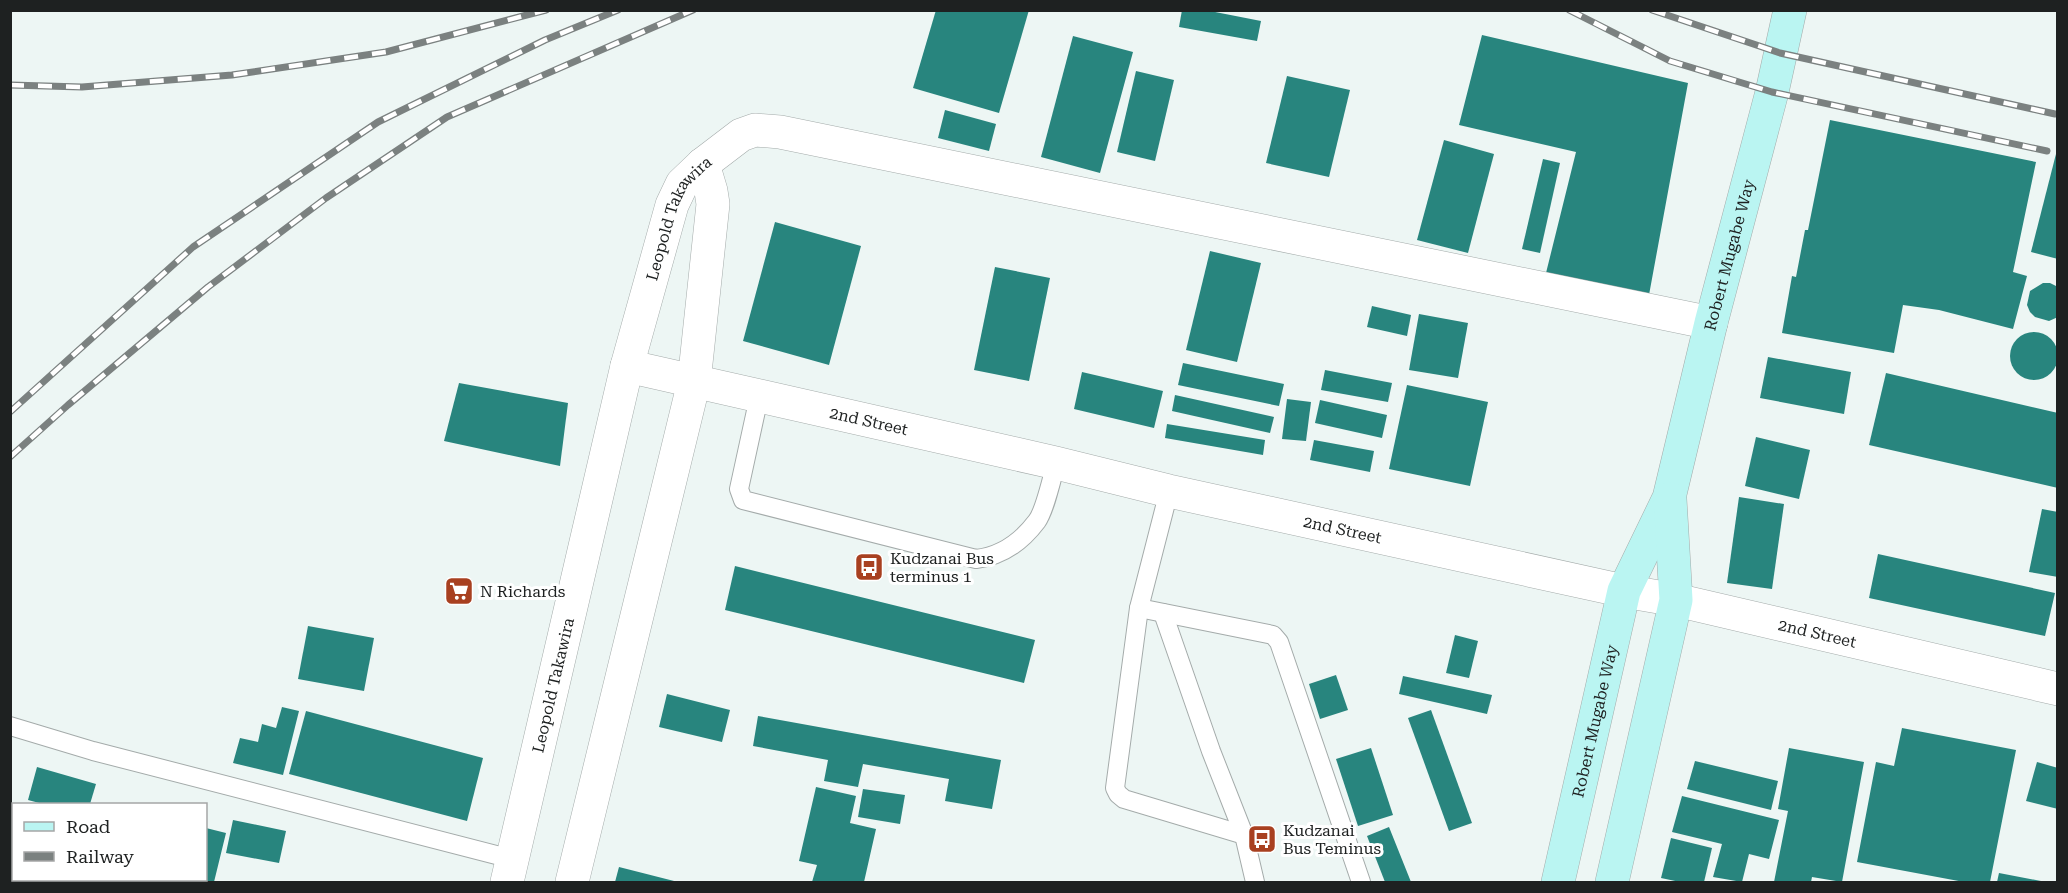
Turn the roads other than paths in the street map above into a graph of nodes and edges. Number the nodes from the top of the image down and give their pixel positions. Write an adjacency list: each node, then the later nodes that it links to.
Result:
1 (1790, 10): 3 (street, Robert Mugabe Way)
2 (703, 164): 3 (street); 4 (street, Leopold Takawira); 5 (street, Leopold Takawira)
3 (1711, 324): 9 (street, Robert Mugabe Way)
4 (627, 366): 5 (street, 2nd Street); 17 (street, Leopold Takawira)
5 (694, 382): 6 (street, 2nd Street); 18 (street, Leopold Takawira)
6 (759, 397): 7 (street, 2nd Street); 7 (lane)
7 (1056, 464): 8 (street, 2nd Street)
8 (1169, 491): 10 (street, 2nd Street); 12 (lane)
9 (1670, 498): 10 (street, Robert Mugabe Way); 11 (street, Robert Mugabe Way)
10 (1624, 591): 11 (street, 2nd Street); 21 (street, Robert Mugabe Way)
11 (1676, 600): 14 (street, 2nd Street); 22 (street, Robert Mugabe Way)
12 (1139, 608): 13 (lane); 16 (lane)
13 (1163, 613): 16 (lane); 20 (lane)
14 (2058, 689)
15 (10, 726): 17 (lane)
16 (1244, 836): 19 (lane)
17 (510, 871)
18 (572, 882)
19 (1256, 882)
20 (1361, 882)
21 (1558, 882)
22 (1612, 882)

